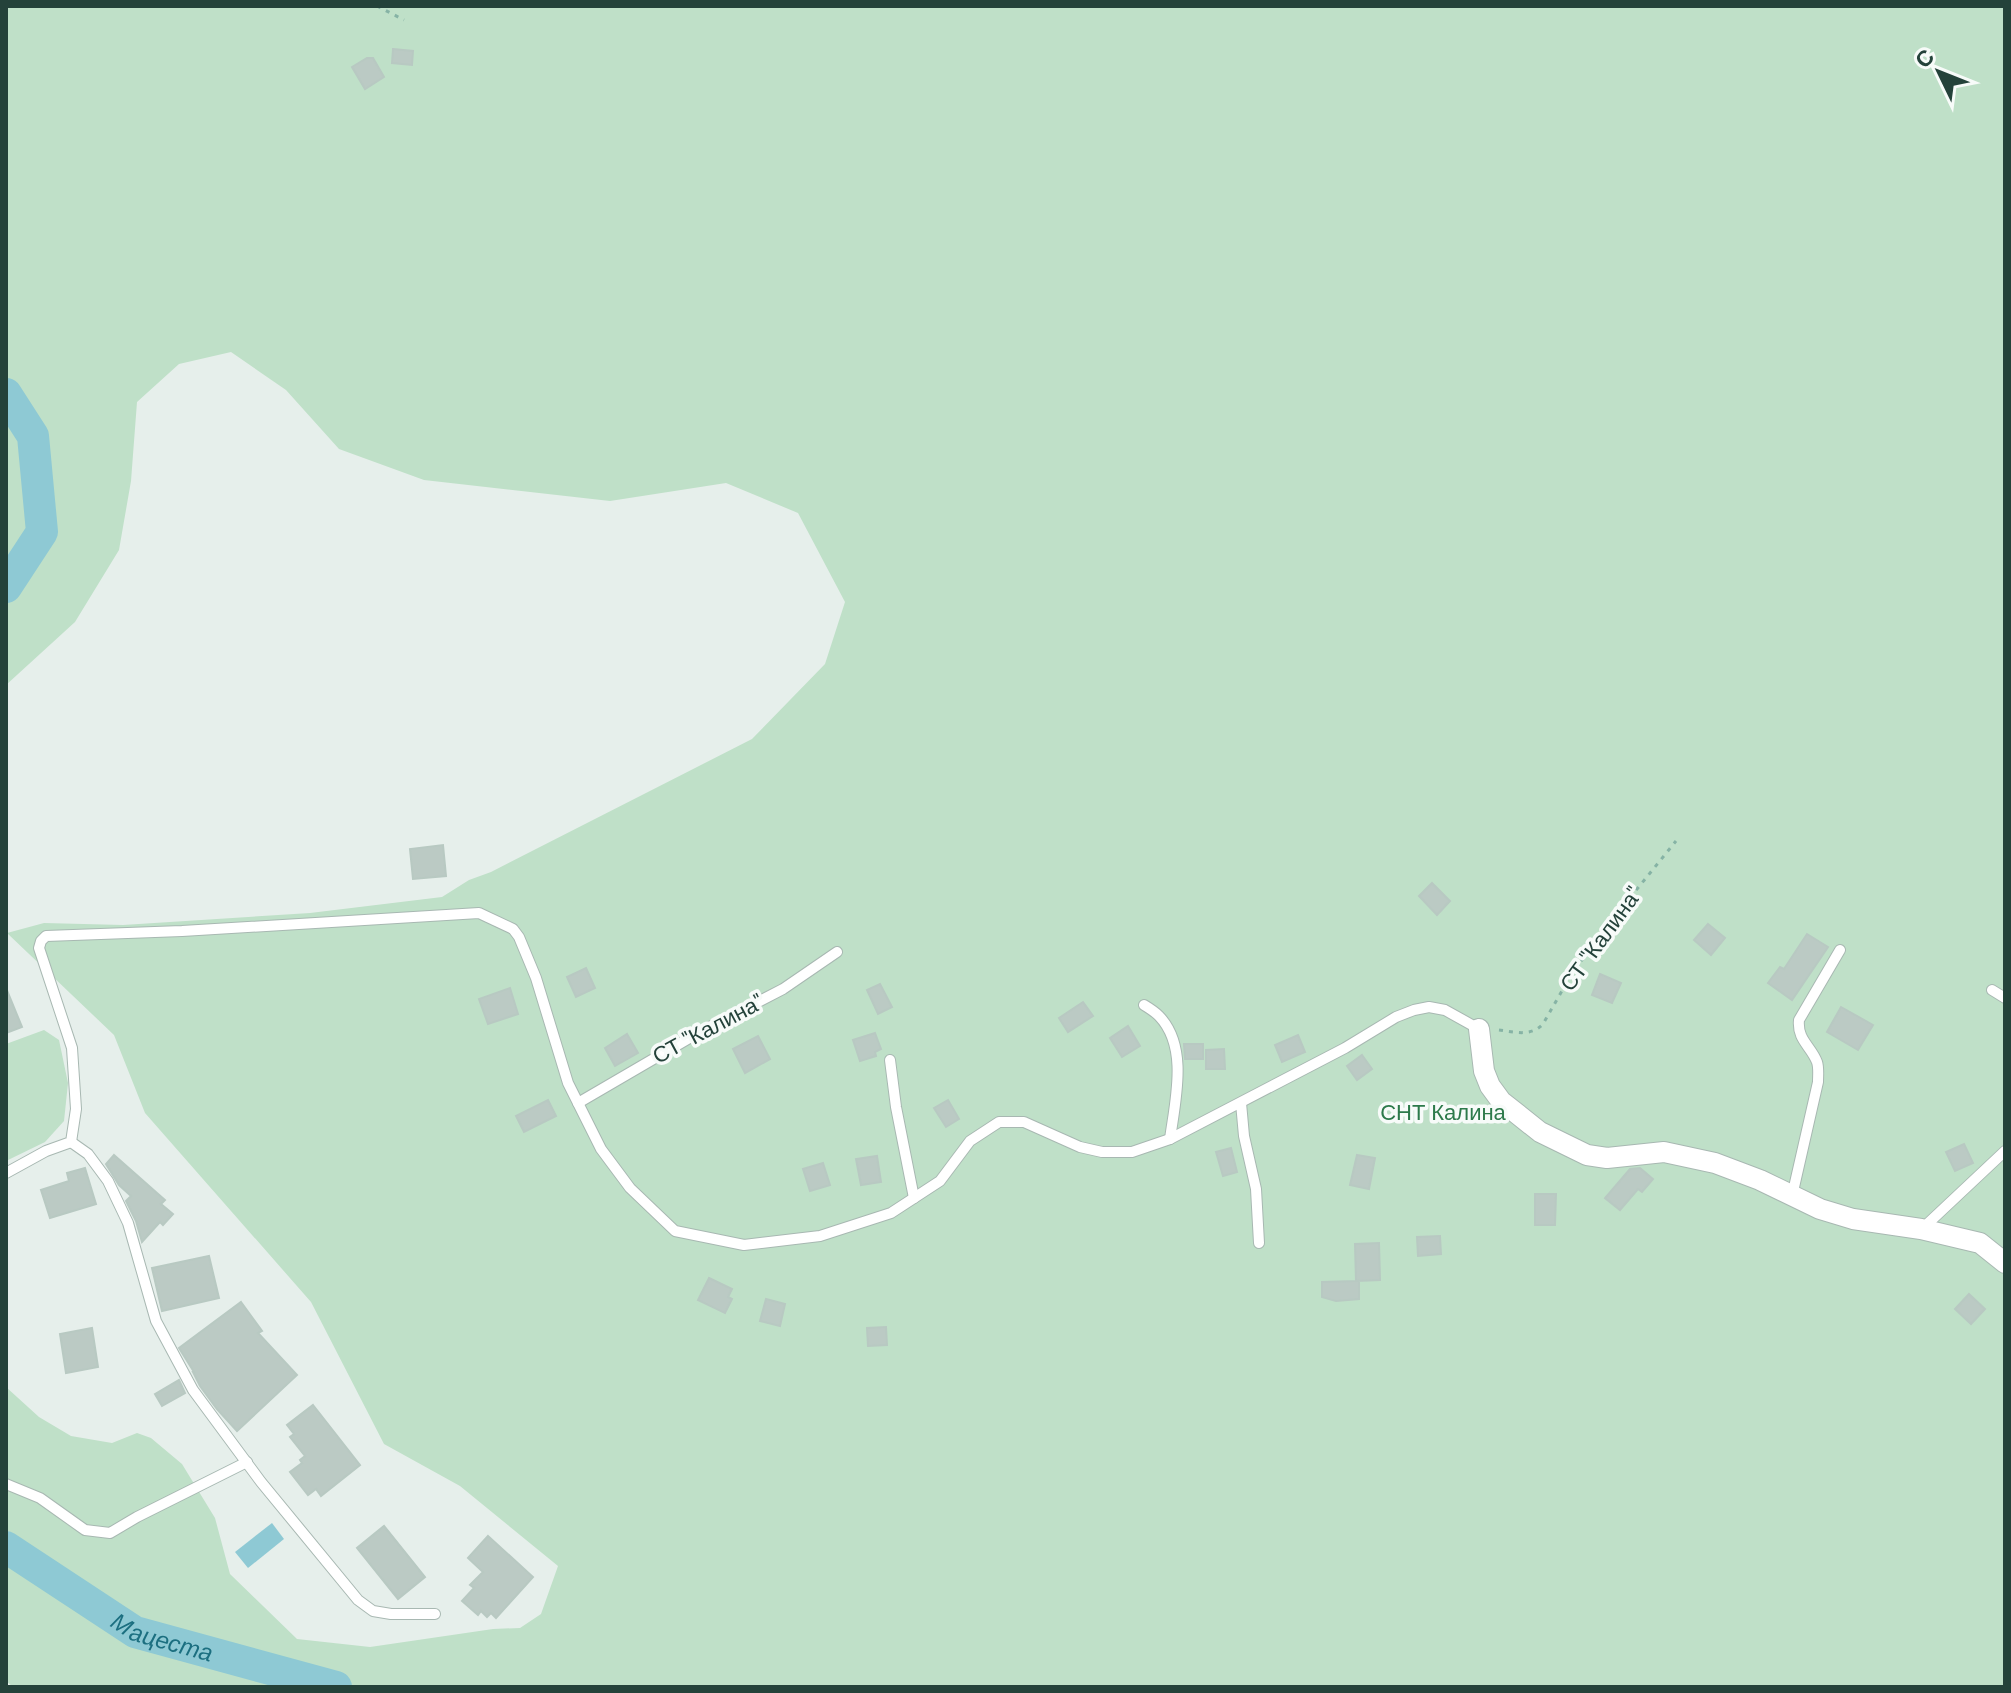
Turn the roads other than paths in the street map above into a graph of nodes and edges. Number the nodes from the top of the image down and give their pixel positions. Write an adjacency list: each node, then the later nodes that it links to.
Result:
1 (1840, 950): 14 (lane)
2 (837, 952): 8 (lane, СТ "Калина")
3 (1992, 990): 4 (lane)
4 (2005, 998)
5 (1144, 1005): 10 (lane)
6 (1479, 1029): 9 (lane); 14 (street)
7 (890, 1060): 15 (lane)
8 (578, 1103): 11 (lane); 15 (lane)
9 (1241, 1103): 10 (lane); 17 (lane)
10 (1170, 1139): 15 (lane)
11 (71, 1142): 13 (lane); 19 (lane)
12 (2005, 1151): 16 (lane)
13 (6, 1173)
14 (1792, 1196): 16 (street)
15 (914, 1198)
16 (1921, 1229): 18 (street)
17 (1259, 1243)
18 (2005, 1263)
19 (247, 1462): 20 (lane); 21 (lane)
20 (6, 1484)
21 (435, 1614)

